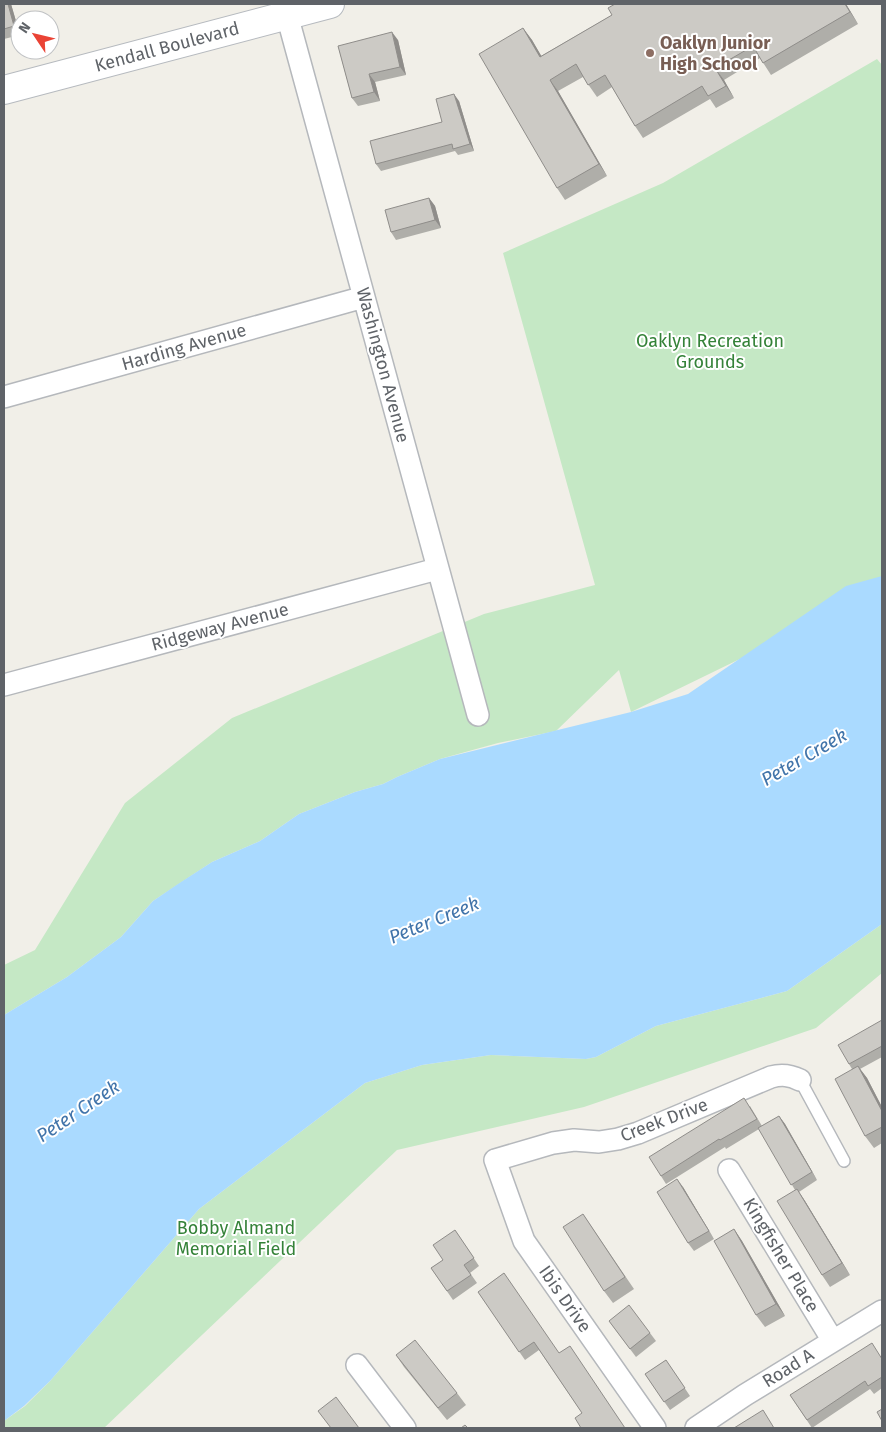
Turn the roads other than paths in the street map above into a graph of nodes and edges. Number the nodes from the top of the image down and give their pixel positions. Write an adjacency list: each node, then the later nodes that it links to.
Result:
1 (330, 4): 2 (street, Kendall Boulevard)
2 (287, 15): 3 (street, Kendall Boulevard); 4 (street, Washington Avenue)
3 (4, 90)
4 (364, 297): 5 (street, Harding Avenue); 6 (street, Washington Avenue)
5 (4, 397)
6 (437, 569): 7 (street, Ridgeway Avenue); 8 (street, Washington Avenue)
7 (4, 685)
8 (478, 715)
9 (800, 1080): 10 (street, Creek Drive); 11 (lane)
10 (495, 1160): 17 (street, Ibis Drive)
11 (844, 1161)
12 (729, 1170): 14 (street, Kingfisher Place)
13 (882, 1311): 14 (street, Road A)
14 (833, 1341): 18 (street, Road A)
15 (357, 1365): 16 (street)
16 (405, 1428)
17 (655, 1428)
18 (696, 1428)

